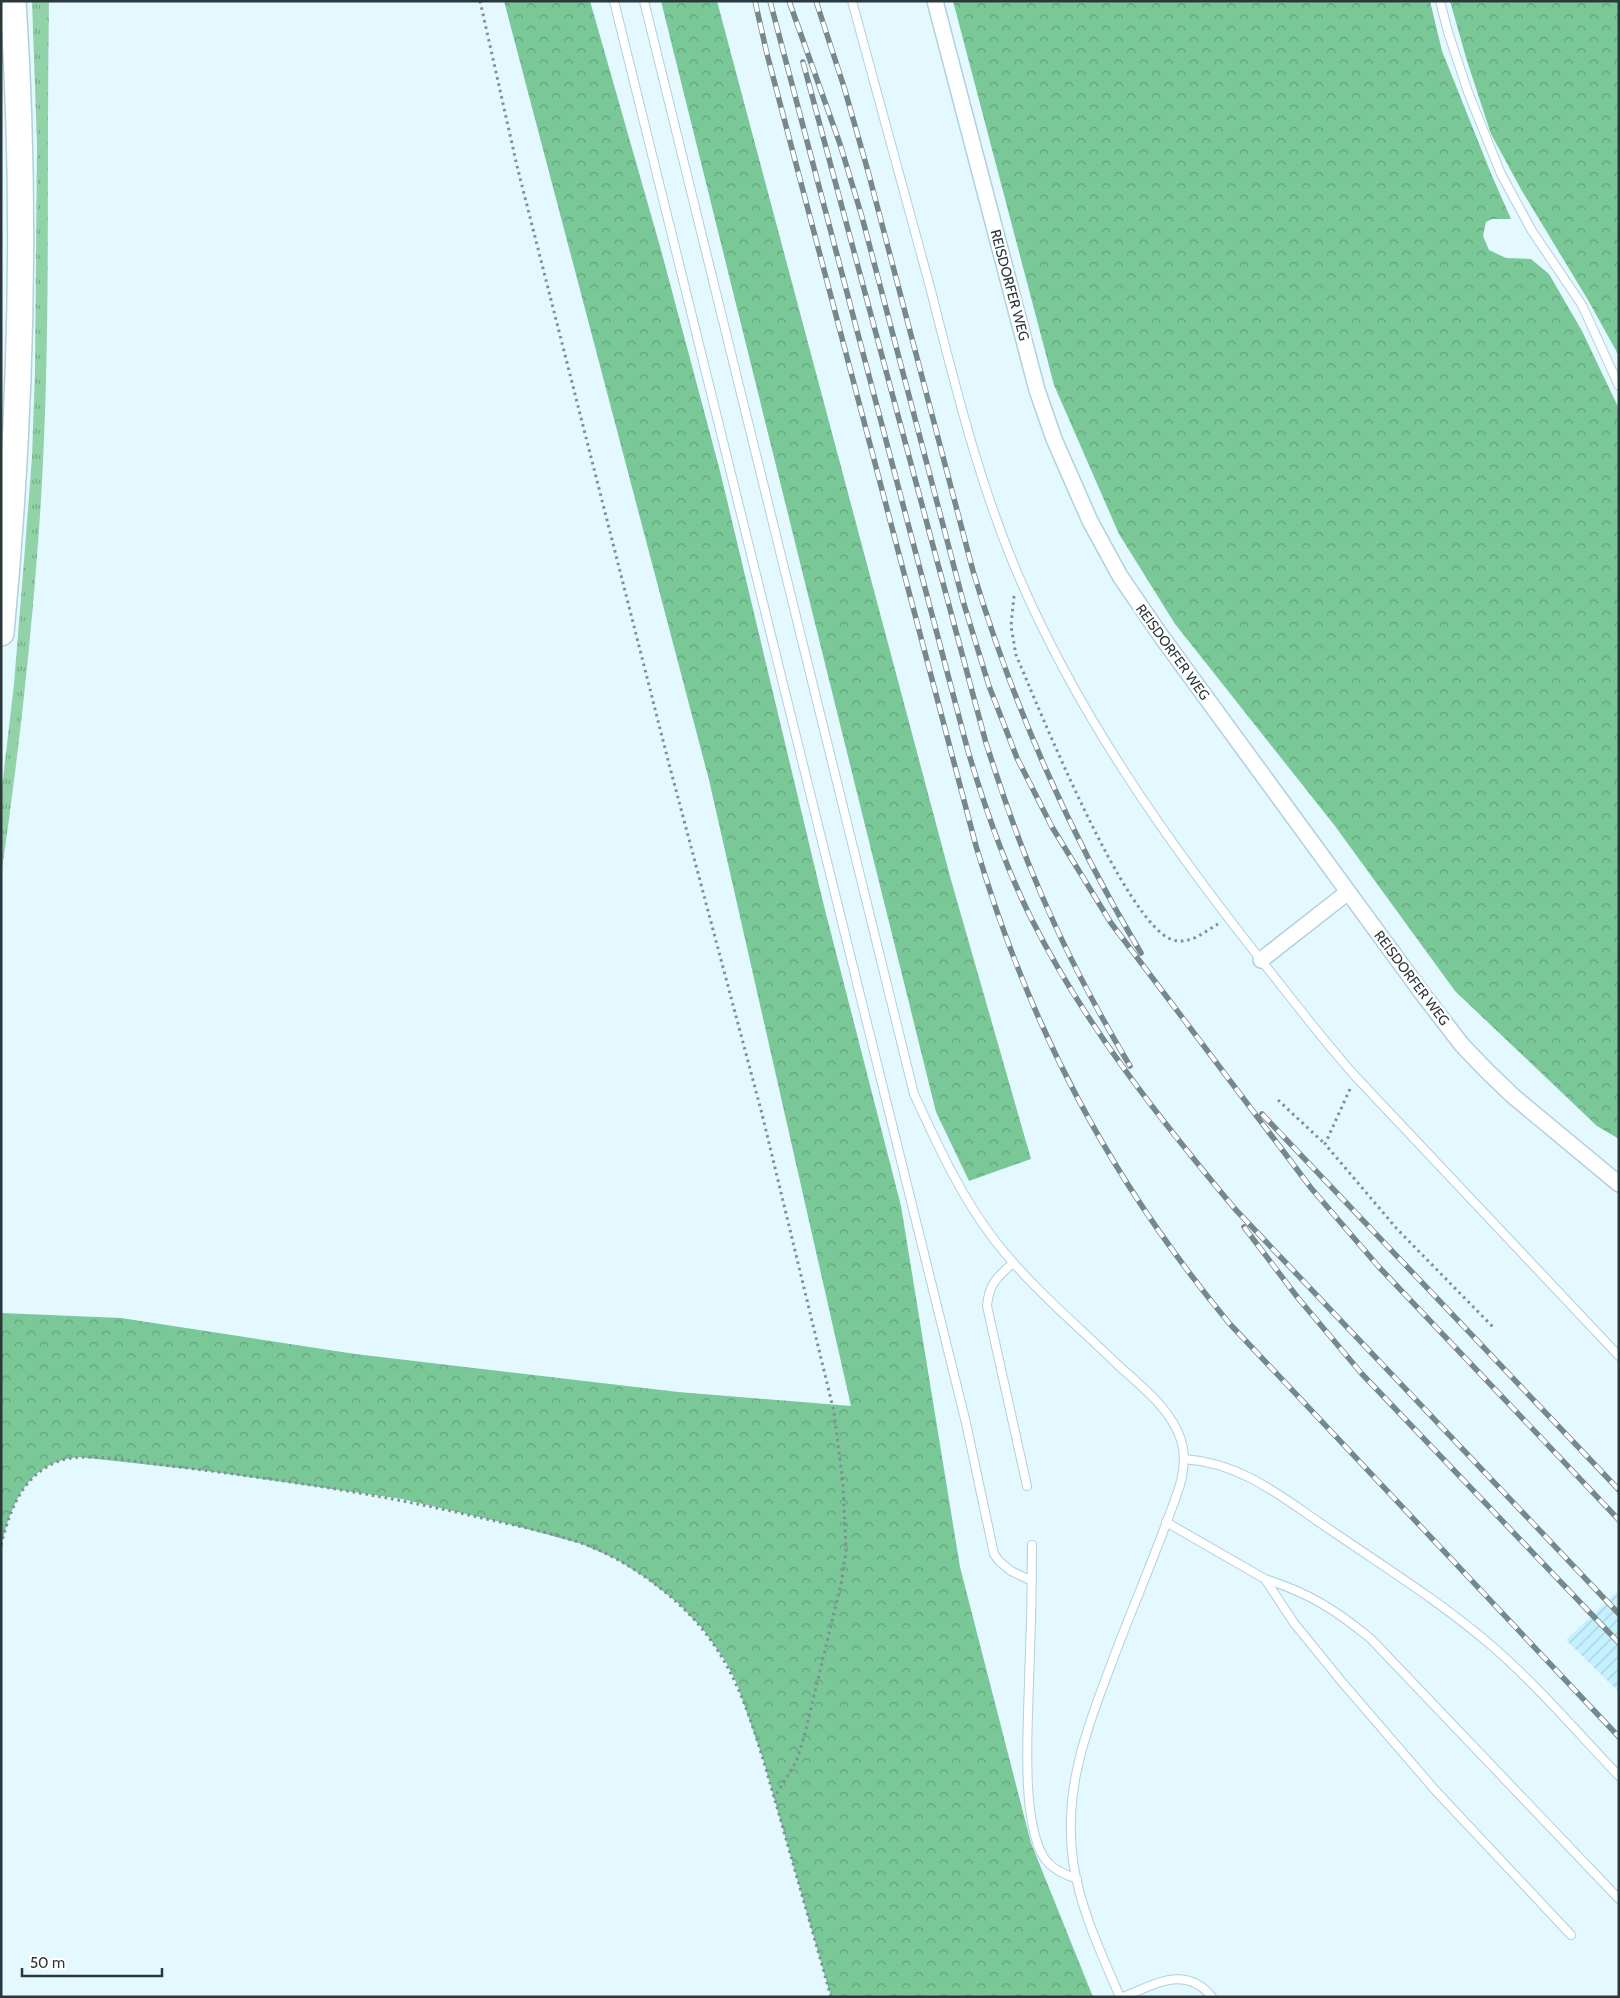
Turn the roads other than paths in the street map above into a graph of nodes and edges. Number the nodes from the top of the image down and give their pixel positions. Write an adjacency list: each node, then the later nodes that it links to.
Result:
1 (13, 1): 8 (main road)
2 (614, 1): 19 (lane)
3 (644, 1): 12 (lane)
4 (852, 1): 10 (lane)
5 (935, 1): 9 (street, REISDORFER WEG)
6 (1440, 1): 7 (lane)
7 (1619, 386)
8 (1, 633)
9 (1348, 892): 10 (street); 11 (street, REISDORFER WEG)
10 (1261, 960): 13 (lane)
11 (1619, 1184)
12 (1013, 1263): 14 (lane); 15 (lane)
13 (1619, 1356)
14 (1184, 1459): 16 (lane); 20 (lane)
15 (1027, 1486)
16 (1166, 1522): 18 (lane); 21 (lane)
17 (1032, 1545): 19 (lane)
18 (1265, 1579): 22 (lane); 23 (lane)
19 (1032, 1581): 21 (lane)
20 (1619, 1776)
21 (1077, 1879): 24 (lane)
22 (1619, 1899)
23 (1571, 1935)
24 (1122, 1997): 25 (lane)
25 (1212, 1997)

